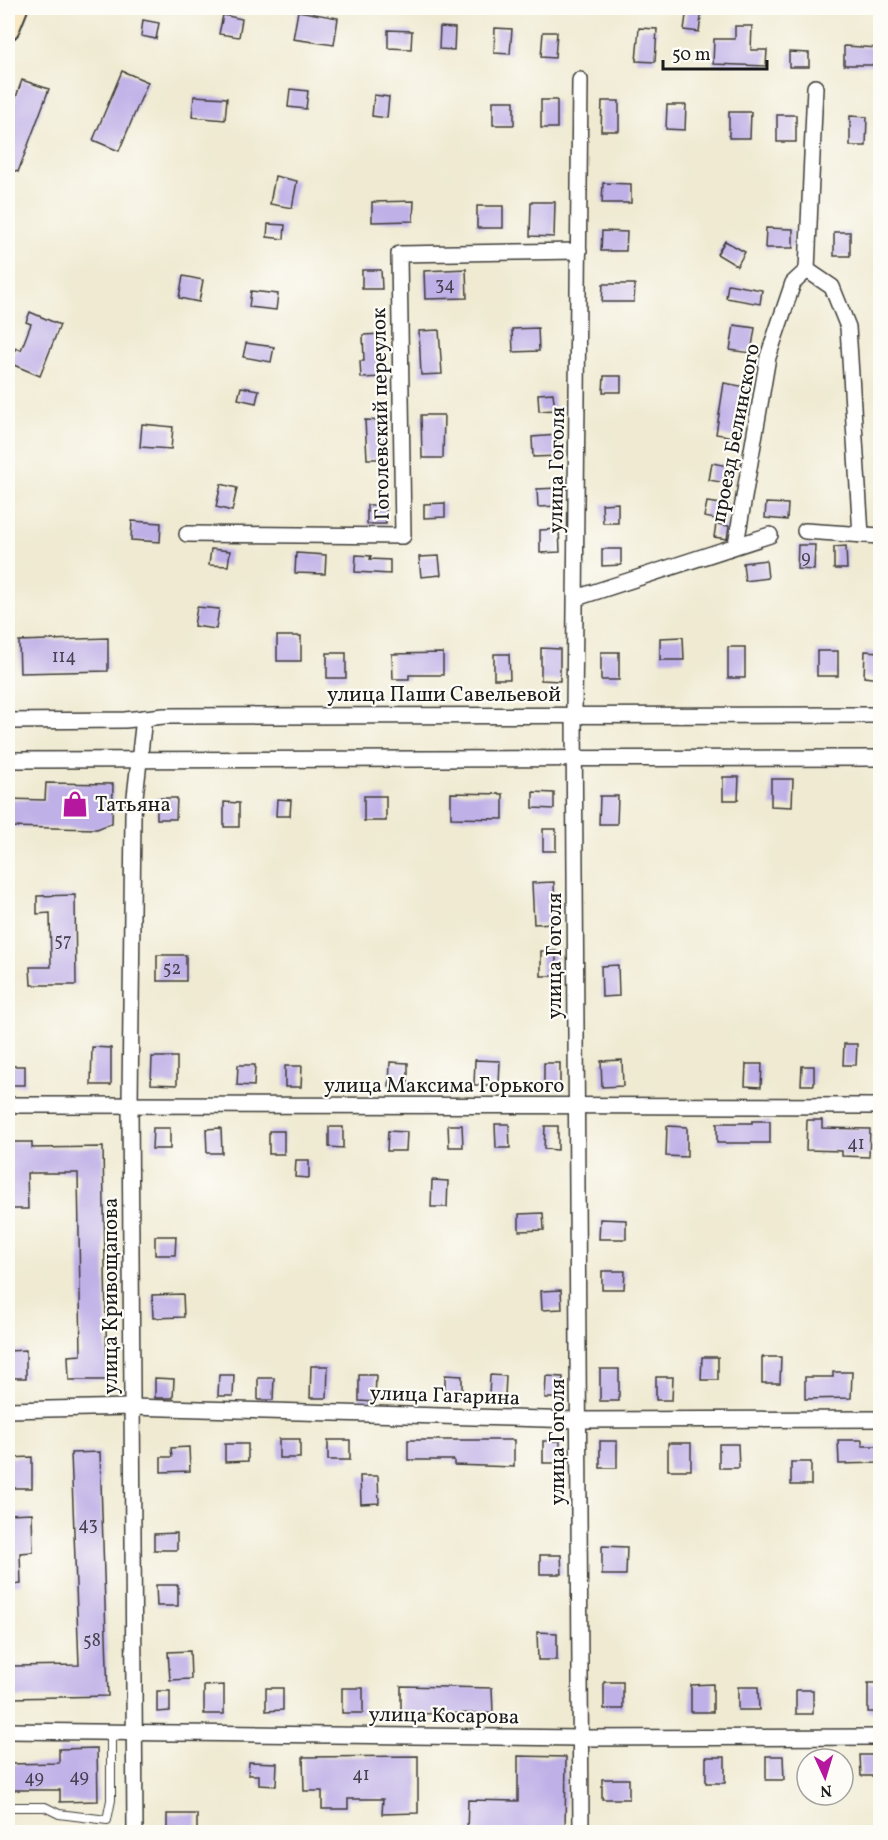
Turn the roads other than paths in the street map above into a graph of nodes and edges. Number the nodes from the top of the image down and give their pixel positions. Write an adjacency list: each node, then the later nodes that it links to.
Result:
1 (16, 8): 2 (street)
2 (8, 28)
3 (580, 80): 5 (street, улица Гоголя)
4 (815, 87): 6 (street)
5 (579, 251): 8 (street, Гоголевский переулок); 13 (street, улица Гоголя)
6 (807, 270): 10 (street); 12 (street, проезд Белинского)
7 (805, 531): 10 (street)
8 (187, 534)
9 (770, 535): 12 (street)
10 (861, 535): 11 (street)
11 (880, 536)
12 (736, 544): 13 (street)
13 (576, 598): 14 (street, улица Гоголя)
14 (574, 714): 15 (street, улица Паши Савельевой); 16 (street, улица Паши Савельевой); 20 (street, улица Гоголя)
15 (880, 715)
16 (144, 718): 17 (street, улица Паши Савельевой); 21 (street, улица Кривощапова)
17 (8, 721)
18 (880, 758): 20 (street)
19 (8, 760): 21 (street)
20 (575, 760): 21 (street); 24 (street, улица Гоголя)
21 (141, 761): 22 (street, улица Кривощапова)
22 (130, 1105): 23 (street, улица Максима Горького); 24 (street, улица Максима Горького); 26 (street, улица Кривощапова)
23 (8, 1106)
24 (576, 1106): 25 (street, улица Максима Горького); 29 (street, улица Гоголя)
25 (880, 1106)
26 (131, 1407): 27 (street, улица Гагарина); 29 (street, улица Гагарина); 31 (street, улица Кривощапова)
27 (8, 1410)
28 (880, 1419): 29 (street, улица Гагарина)
29 (578, 1420): 34 (street, улица Гоголя)
30 (111, 1730): 31 (street, улица Косарова); 32 (street, улица Косарова); 35 (lane)
31 (134, 1730): 34 (street, улица Косарова); 36 (street, улица Кривощапова)
32 (8, 1731)
33 (880, 1737): 34 (street, улица Косарова)
34 (580, 1738): 37 (street, улица Гоголя)
35 (8, 1807)
36 (135, 1833)
37 (581, 1833)

